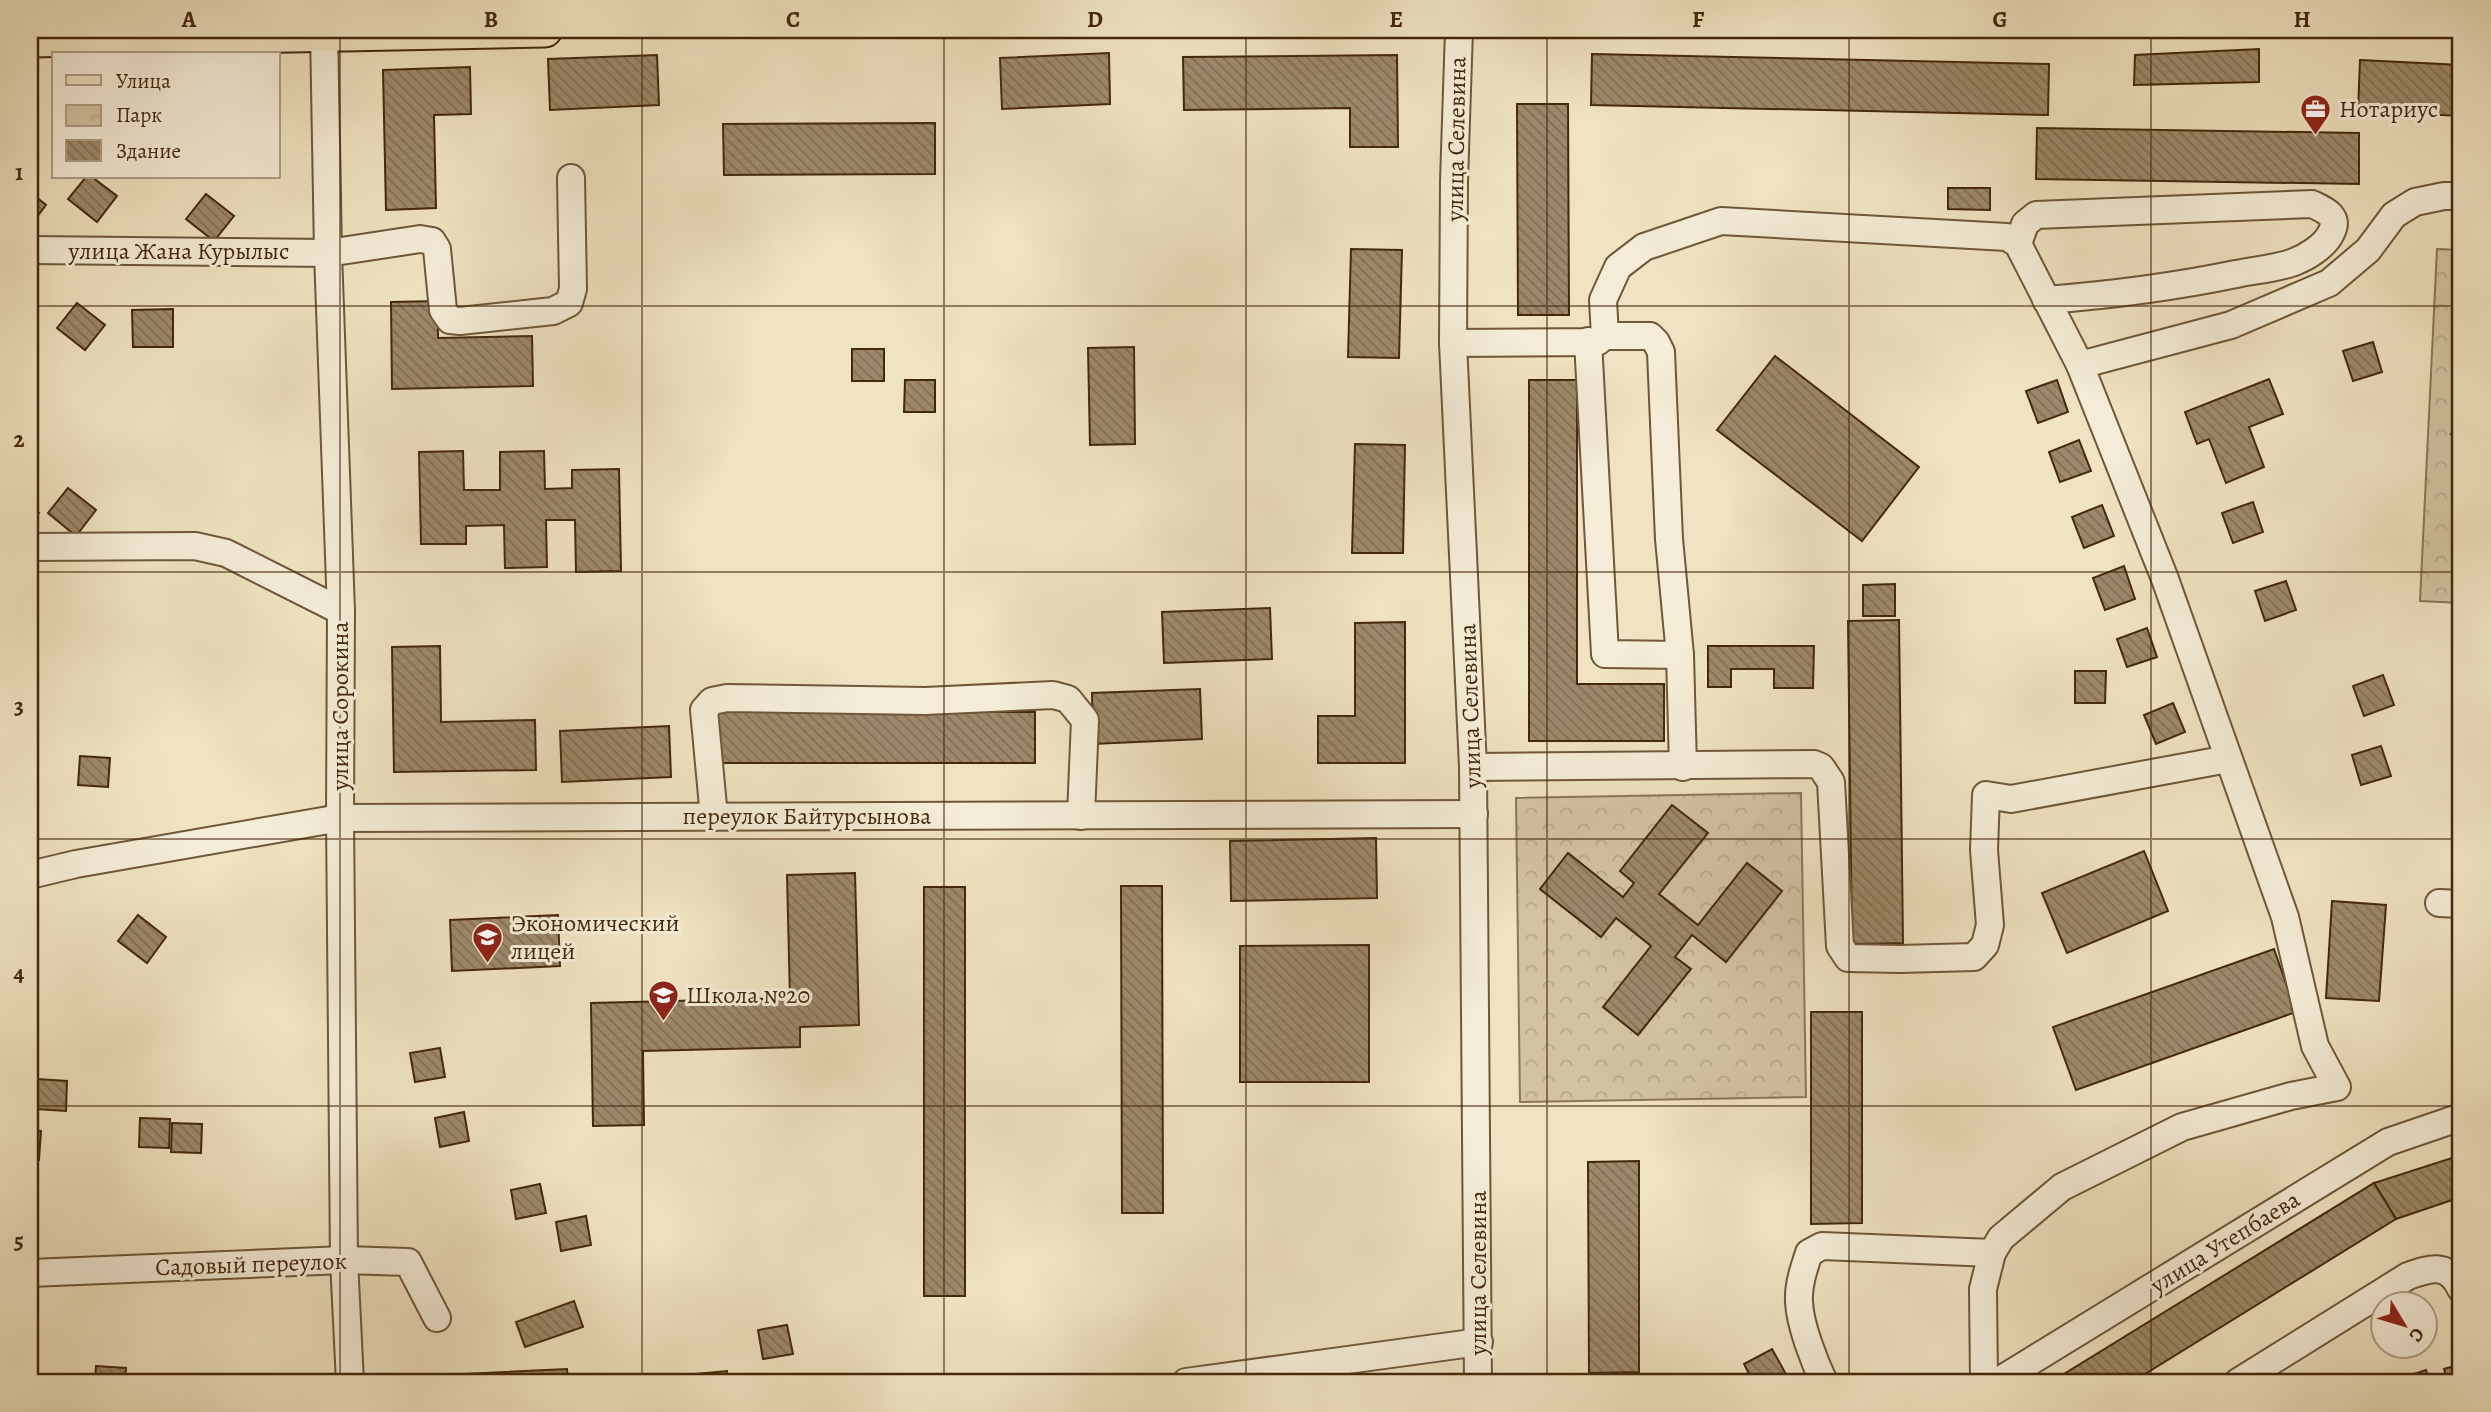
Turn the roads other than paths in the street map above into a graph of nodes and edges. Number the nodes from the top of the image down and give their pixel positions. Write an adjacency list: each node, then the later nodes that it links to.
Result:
1 (545, 30): 3 (main road)
2 (1459, 30): 12 (street, улица Селевина)
3 (324, 32): 4 (main road); 9 (street, улица Сорокина)
4 (30, 40)
5 (571, 178): 9 (street, улица Жана Курылыс)
6 (2461, 197): 13 (street)
7 (2018, 244): 10 (street); 10 (street); 11 (street)
8 (30, 250): 9 (street, улица Жана Курылыс)
9 (328, 253): 15 (street, улица Сорокина)
10 (2046, 300): 13 (street)
11 (1597, 339): 12 (street); 16 (street); 16 (street)
12 (1453, 343): 18 (street, улица Селевина)
13 (2080, 365): 17 (street)
14 (30, 547): 15 (street)
15 (341, 611): 23 (street, улица Сорокина)
16 (1680, 655): 19 (street)
17 (2228, 759): 19 (street); 26 (street)
18 (1473, 767): 19 (street); 20 (street, улица Селевина)
19 (1682, 767)
20 (1474, 814): 21 (street, переулок Байтурсынова); 31 (street, улица Селевина)
21 (1081, 816): 22 (street, переулок Байтурсынова); 22 (street)
22 (714, 817): 23 (street, переулок Байтурсынова)
23 (340, 818): 24 (street, переулок Байтурсынова); 27 (street, улица Сорокина)
24 (30, 875)
25 (2461, 1117): 37 (street, улица Утепбаева)
26 (1992, 1253): 35 (street); 36 (street)
27 (344, 1260): 28 (street, Садовый переулок); 30 (street, Садовый переулок); 32 (street, улица Сорокина)
28 (30, 1273)
29 (2461, 1289): 38 (street)
30 (437, 1318)
31 (1479, 1342): 33 (street); 34 (street, улица Селевина)
32 (350, 1382)
33 (1186, 1382)
34 (1478, 1382)
35 (1824, 1382)
36 (1984, 1382)
37 (1997, 1382)
38 (2238, 1382)

